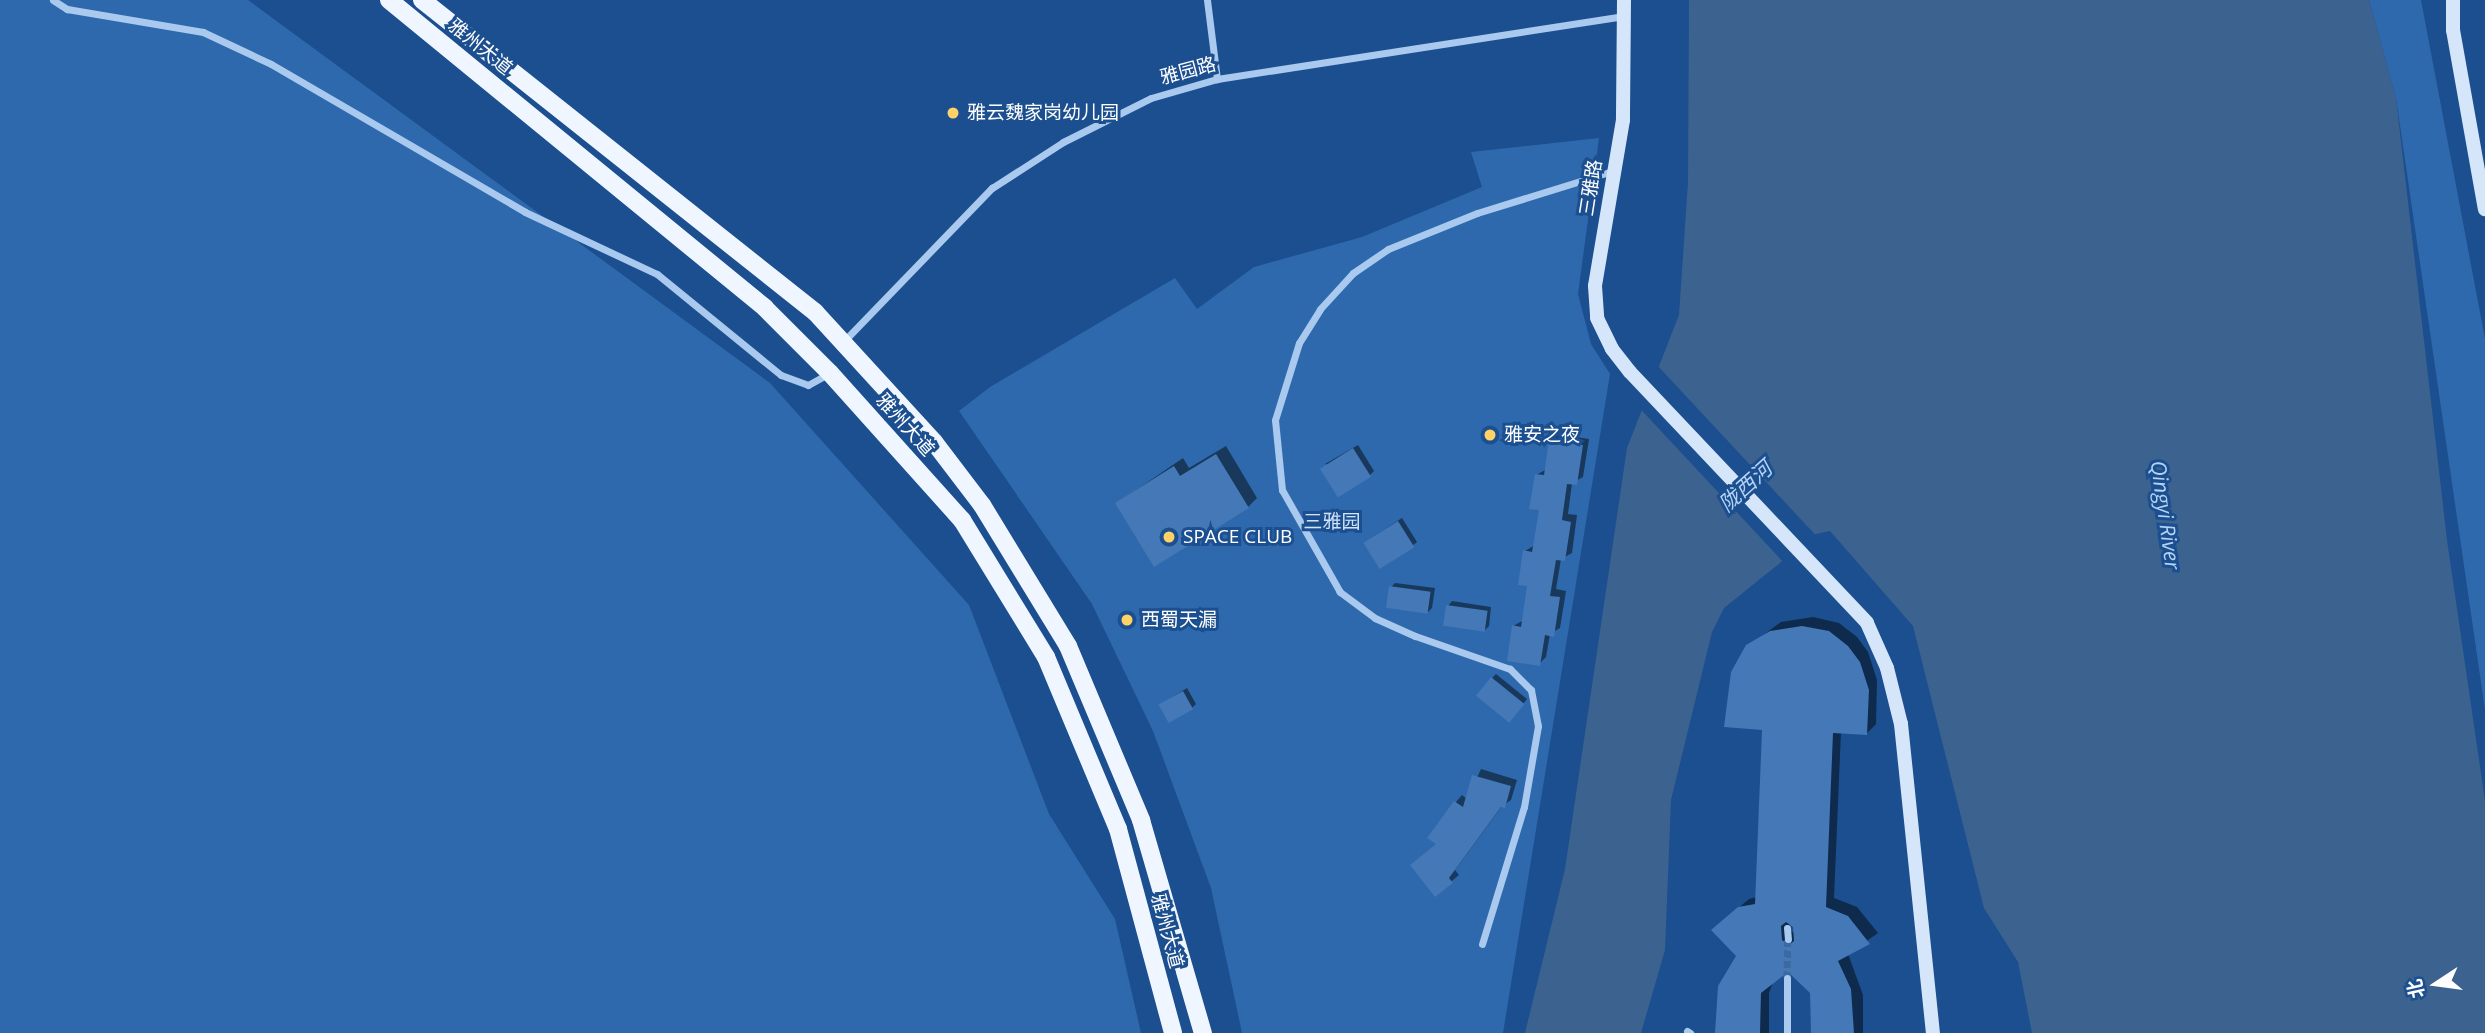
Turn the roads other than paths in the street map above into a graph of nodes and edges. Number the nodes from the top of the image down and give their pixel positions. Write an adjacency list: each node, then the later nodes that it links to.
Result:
1 (53, 0): 12 (street)
2 (389, 0): 12 (main road, 雅州大道)
3 (422, 0): 11 (main road, 雅州大道)
4 (1207, 0): 8 (street)
5 (1624, 0): 7 (street, 三雅路)
6 (2453, 0): 10 (street)
7 (1626, 16): 8 (street, 雅园路); 9 (street, 三雅路)
8 (1217, 79): 11 (street, 雅园路)
9 (1614, 171): 15 (street); 20 (street, 三雅路)
10 (2485, 209)
11 (843, 341): 18 (main road, 雅州大道)
12 (830, 373): 17 (main road, 雅州大道)
13 (1787, 928): 14 (street)
14 (1788, 939)
15 (1482, 944)
16 (1787, 978): 19 (street)
17 (1173, 1033)
18 (1203, 1033)
19 (1787, 1033)
20 (1933, 1033)

